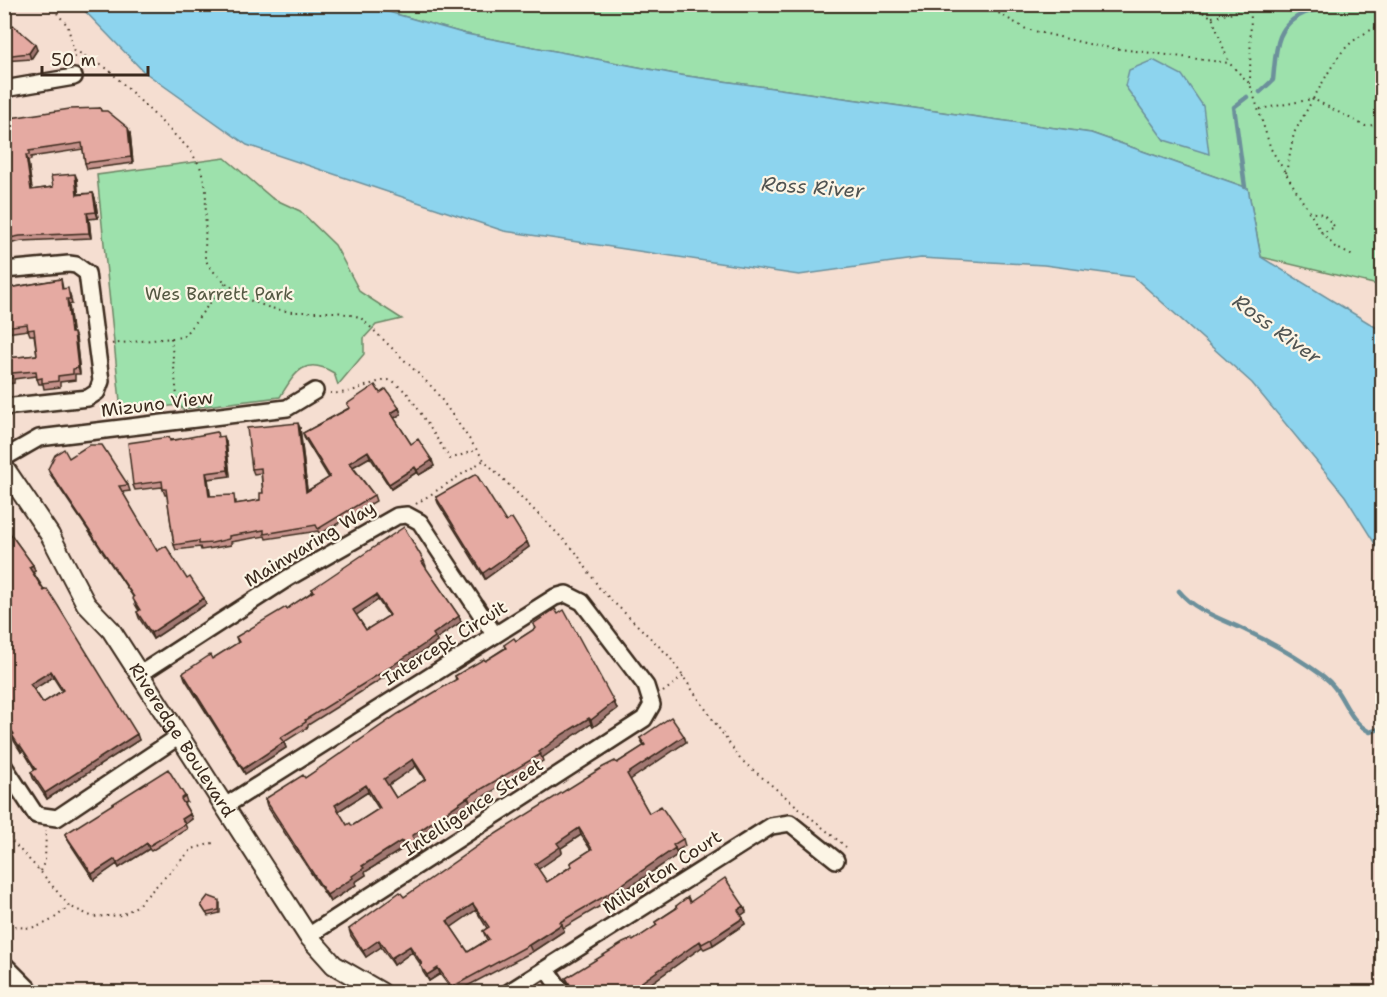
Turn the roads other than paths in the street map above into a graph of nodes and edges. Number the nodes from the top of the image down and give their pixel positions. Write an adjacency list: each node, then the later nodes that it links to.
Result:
1 (74, 76): 2 (street)
2 (4, 89)
3 (4, 270): 5 (street)
4 (315, 391): 6 (street, Mizuno View)
5 (4, 407)
6 (4, 458)
7 (4, 467): 9 (street, Riveredge Boulevard)
8 (494, 634): 9 (street, Mainwaring Way); 10 (street, Intercept Circuit); 13 (street, Intercept Circuit)
9 (140, 674): 11 (street, Riveredge Boulevard)
10 (652, 701): 15 (street, Intelligence Street)
11 (178, 737): 12 (street); 13 (street, Riveredge Boulevard)
12 (4, 766)
13 (225, 806): 15 (street, Riveredge Boulevard)
14 (841, 853): 17 (street, Milverton Court)
15 (308, 936): 19 (street, Riveredge Boulevard)
16 (4, 964): 18 (street)
17 (547, 970): 20 (street, Milverton Court); 21 (street)
18 (32, 993)
19 (381, 993)
20 (510, 993)
21 (562, 993)

